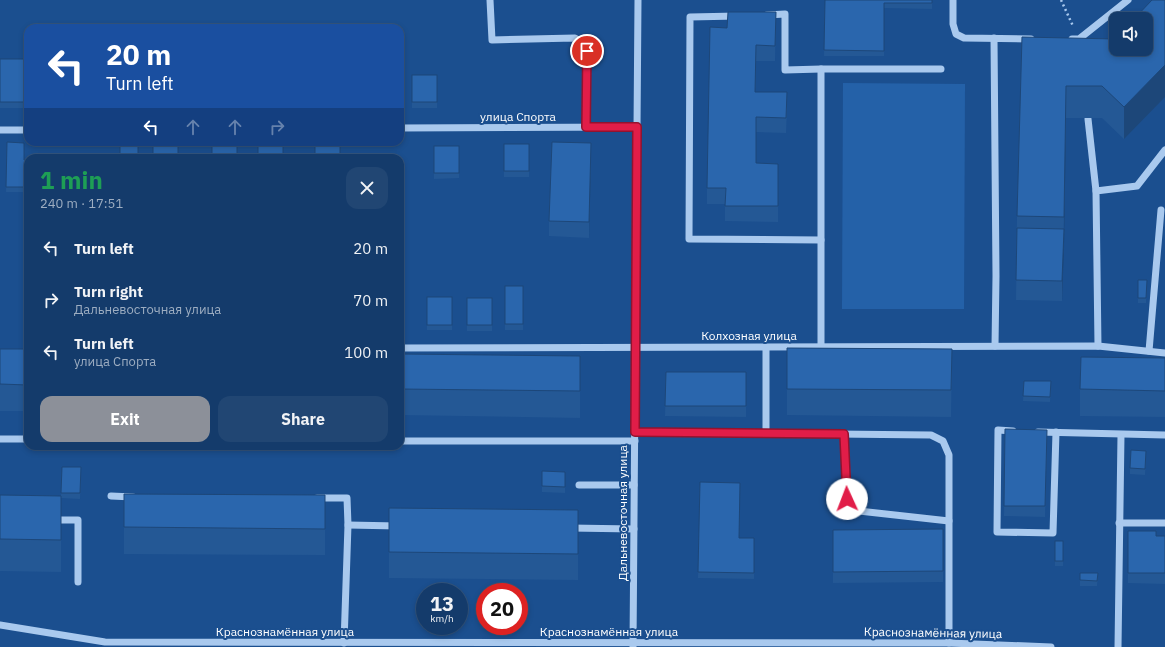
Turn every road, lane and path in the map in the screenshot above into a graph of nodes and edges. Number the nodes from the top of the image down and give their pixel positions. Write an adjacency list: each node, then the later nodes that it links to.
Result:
1 (490, 0): 15 (street)
2 (638, 0): 16 (street, Дальневосточная улица)
3 (953, 0): 8 (street)
4 (1061, 0): 11 (path)
5 (1128, 0): 11 (street)
6 (761, 15): 12 (street)
7 (745, 16): 23 (street)
8 (994, 38): 9 (street); 24 (street)
9 (1040, 39)
10 (1064, 39): 11 (street)
11 (1079, 43)
12 (821, 69): 13 (street); 23 (street)
13 (941, 69)
14 (1088, 119): 21 (street)
15 (586, 127): 16 (street, улица Спорта); 17 (street, улица Спорта)
16 (637, 127): 26 (street, Дальневосточная улица)
17 (404, 128)
18 (0, 130): 19 (street)
19 (24, 130)
20 (1165, 150): 21 (street)
21 (1096, 191): 25 (street)
22 (1161, 210): 30 (street)
23 (821, 240): 28 (street)
24 (995, 346): 25 (street, Колхозная улица); 28 (street, Колхозная улица)
25 (1098, 346): 30 (street, Колхозная улица)
26 (636, 347): 27 (street, Колхозная улица); 29 (street, Колхозная улица); 32 (street, Дальневосточная улица)
27 (766, 347): 28 (street, Колхозная улица); 34 (street)
28 (821, 347)
29 (404, 348)
30 (1149, 351): 31 (street, Колхозная улица)
31 (1165, 353)
32 (635, 432): 34 (street); 41 (street, Дальневосточная улица)
33 (1056, 432): 33 (street); 36 (street)
34 (766, 434): 35 (street)
35 (844, 434): 48 (street); 48 (street)
36 (1121, 435): 37 (street); 49 (street)
37 (1165, 436)
38 (0, 439): 39 (street)
39 (24, 439)
40 (404, 441): 41 (street)
41 (635, 441): 43 (street, Дальневосточная улица)
42 (579, 485): 43 (street)
43 (634, 485): 54 (street, Дальневосточная улица)
44 (111, 496): 45 (street)
45 (142, 497)
46 (307, 498): 51 (street)
47 (47, 520): 55 (street)
48 (949, 521): 58 (street)
49 (1119, 523): 50 (street); 61 (street)
50 (1165, 523)
51 (348, 525): 52 (street); 57 (street)
52 (404, 526)
53 (562, 528): 54 (street)
54 (634, 529): 59 (street, Дальневосточная улица)
55 (78, 582)
56 (0, 625): 57 (street, Краснознамённая улица)
57 (344, 643): 59 (street, Краснознамённая улица)
58 (949, 643): 59 (street, Краснознамённая улица); 60 (street, Краснознамённая улица)
59 (633, 645)
60 (1051, 647)
61 (1118, 647)

